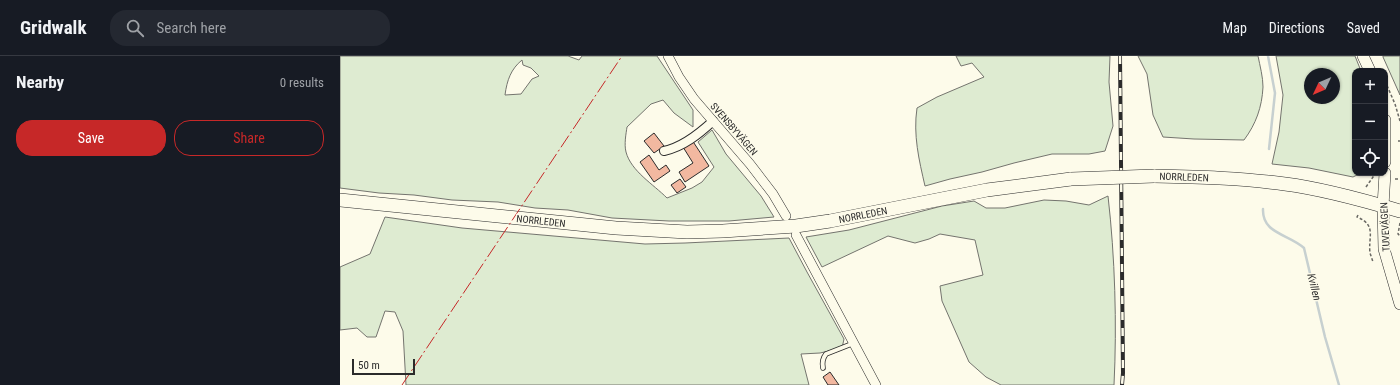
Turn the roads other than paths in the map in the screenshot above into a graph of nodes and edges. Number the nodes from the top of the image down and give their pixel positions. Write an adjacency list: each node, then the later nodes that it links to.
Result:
1 (668, 56): 4 (street, SVENSBYVÄGEN)
2 (1363, 56): 3 (main road)
3 (1369, 68)
4 (713, 121): 5 (street); 10 (street, SVENSBYVÄGEN)
5 (664, 151)
6 (1385, 176): 8 (main road, TUVEVÄGEN)
7 (340, 200): 8 (highway, NORRLEDEN, bridge)
8 (1382, 206): 9 (highway, NORRLEDEN); 12 (main road, TUVEVÄGEN)
9 (1400, 212)
10 (786, 216)
11 (796, 235): 13 (street)
12 (1400, 304)
13 (854, 343): 14 (lane); 15 (street)
14 (824, 368)
15 (876, 385)

